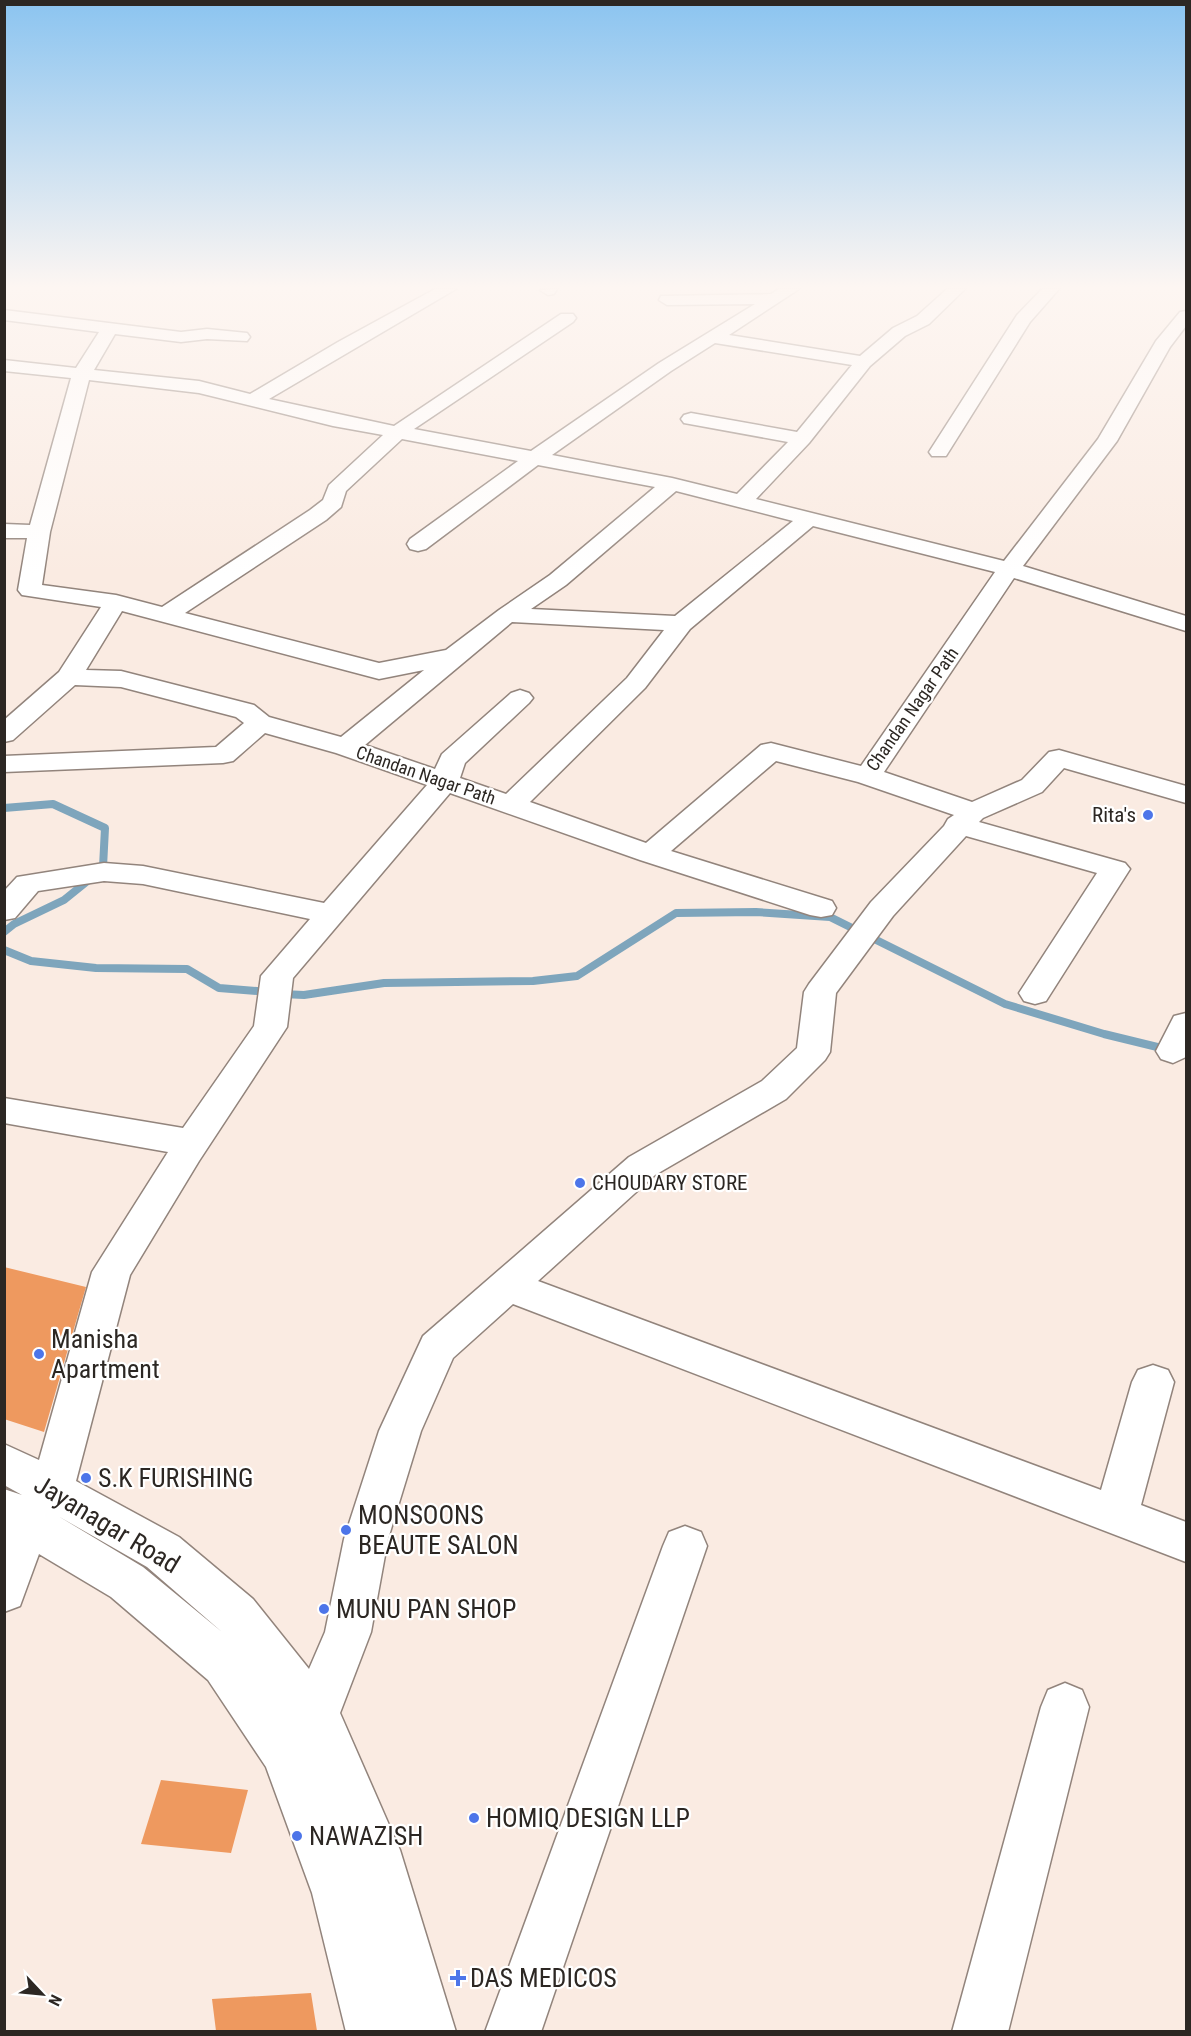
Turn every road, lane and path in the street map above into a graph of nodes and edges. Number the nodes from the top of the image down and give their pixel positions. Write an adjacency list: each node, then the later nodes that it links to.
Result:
1 (79, 384): 19 (street)
2 (170, 384): 9 (street)
3 (280, 384): 9 (street)
4 (469, 384): 11 (street)
5 (641, 384): 14 (street)
6 (846, 384): 12 (street)
7 (982, 384): 13 (street)
8 (1140, 384): 21 (street, Chandan Nagar Path)
9 (255, 399): 11 (street)
10 (691, 419): 12 (street)
11 (399, 431): 14 (street); 23 (street)
12 (802, 439): 16 (street)
13 (939, 452)
14 (536, 457): 15 (street); 20 (street)
15 (672, 484): 16 (street); 24 (street)
16 (741, 502): 17 (street)
17 (810, 518): 21 (street); 26 (street)
18 (4, 531): 19 (street)
19 (39, 532): 22 (street)
20 (418, 544)
21 (1009, 569): 25 (street); 34 (street, Chandan Nagar Path)
22 (116, 602): 23 (street); 28 (street)
23 (167, 614): 27 (street)
24 (507, 615): 26 (street); 27 (street)
25 (1184, 620)
26 (681, 624): 37 (street)
27 (454, 656): 32 (street)
28 (69, 677): 30 (street, Chandan Nagar Path); 31 (street)
29 (520, 698): 35 (street)
30 (260, 723): 32 (street, Chandan Nagar Path); 33 (street)
31 (4, 734)
32 (346, 747): 35 (street, Chandan Nagar Path)
33 (4, 764)
34 (868, 776): 38 (street); 39 (street, Chandan Nagar Path)
35 (445, 782): 37 (street, Chandan Nagar Path); 42 (street)
36 (1186, 795): 38 (street)
37 (511, 805): 39 (street, Chandan Nagar Path)
38 (965, 819): 43 (street); 46 (street)
39 (650, 854): 40 (street)
40 (821, 908)
41 (4, 911): 42 (street)
42 (332, 914): 45 (street)
43 (1035, 993)
44 (4, 1110): 45 (street)
45 (192, 1143): 49 (street)
46 (508, 1286): 50 (street); 55 (street)
47 (1153, 1382): 50 (street)
48 (4, 1463): 49 (street, Jayanagar Road)
49 (28, 1507): 53 (street); 55 (street, Jayanagar Road)
50 (1116, 1515): 51 (street)
51 (1186, 1542)
52 (685, 1546): 58 (street)
53 (4, 1592)
54 (1065, 1707): 59 (street)
55 (297, 1728): 56 (street, Jayanagar Road); 57 (street, Jayanagar Road)
56 (375, 2031)
57 (428, 2031)
58 (513, 2031)
59 (980, 2031)

